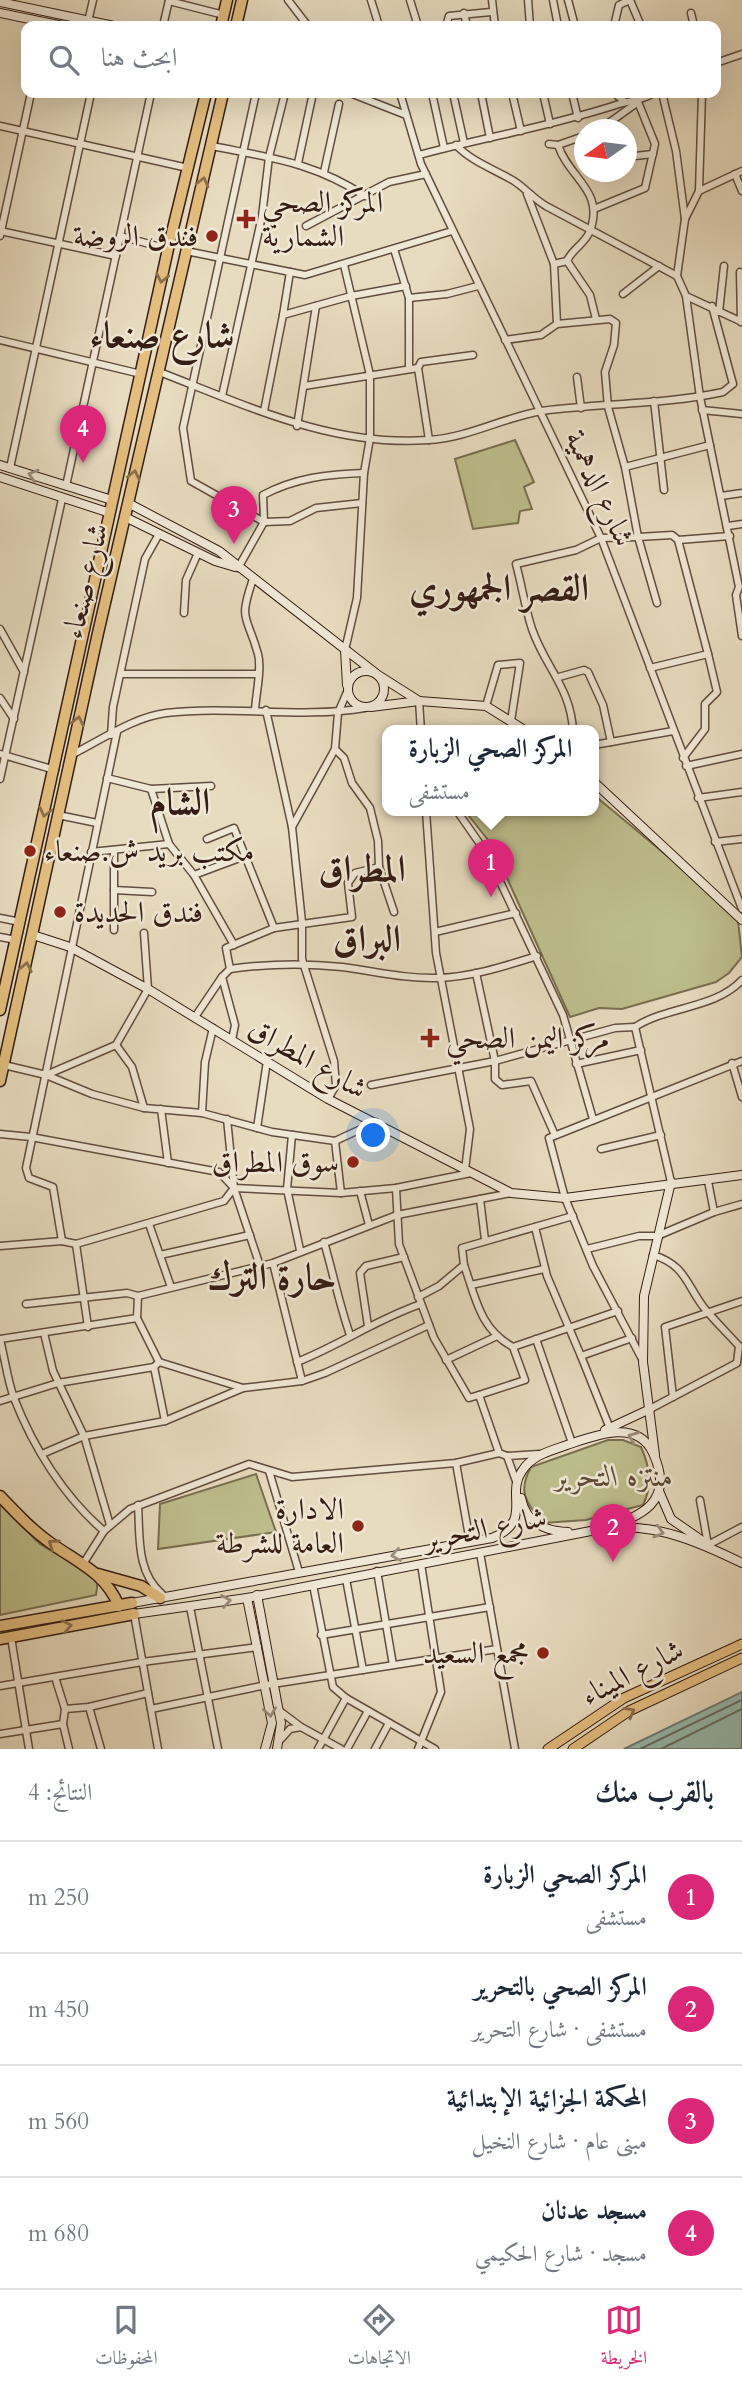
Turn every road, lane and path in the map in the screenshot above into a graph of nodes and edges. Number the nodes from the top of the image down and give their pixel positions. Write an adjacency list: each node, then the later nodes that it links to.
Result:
1 (93, 0): 20 (street)
2 (169, 0): 21 (street); 22 (street)
3 (227, 0): 22 (highway)
4 (242, 0): 23 (highway)
5 (288, 0): 24 (street)
6 (371, 0): 25 (street)
7 (411, 0): 26 (street)
8 (492, 0): 14 (street)
9 (527, 0): 30 (street)
10 (553, 0): 31 (street)
11 (569, 0): 32 (street)
12 (630, 0): 33 (street); 34 (street)
13 (6, 2): 15 (street); 19 (street)
14 (491, 12): 16 (street); 29 (street)
15 (3, 13): 18 (street)
16 (464, 13): 27 (street); 28 (street)
17 (691, 13): 35 (street)
18 (34, 21)
19 (77, 21)
20 (89, 21)
21 (164, 21)
22 (223, 21)
23 (237, 21)
24 (304, 21)
25 (377, 21)
26 (417, 21)
27 (448, 21)
28 (466, 21)
29 (494, 21)
30 (529, 21)
31 (557, 21)
32 (574, 21)
33 (615, 21)
34 (639, 21)
35 (693, 21)
36 (742, 54): 37 (street)
37 (721, 61)
38 (30, 98): 66 (street)
39 (90, 98): 71 (street)
40 (150, 98): 81 (street)
41 (205, 98): 84 (highway, شارع صنعاء)
42 (222, 98): 75 (highway, شارع صنعاء)
43 (255, 98): 77 (street)
44 (284, 98): 82 (street)
45 (312, 98): 83 (street)
46 (366, 98): 61 (street)
47 (401, 98): 61 (street, شارع الدهمية)
48 (433, 98): 76 (street)
49 (454, 98): 70 (street)
50 (482, 98): 68 (street)
51 (513, 98): 67 (street)
52 (544, 98): 64 (street)
53 (573, 98): 62 (street)
54 (616, 98): 62 (street)
55 (626, 98): 59 (street)
56 (645, 98): 59 (street)
57 (663, 98): 97 (street)
58 (702, 98): 90 (street)
59 (638, 102): 63 (street); 78 (street)
60 (339, 104): 85 (street)
61 (406, 115): 79 (street, شارع الدهمية)
62 (578, 118): 64 (street)
63 (614, 119)
64 (550, 124): 67 (street)
65 (0, 126): 66 (street)
66 (23, 131): 71 (street); 102 (street)
67 (521, 131): 68 (street)
68 (490, 138): 70 (street)
69 (574, 139): 74 (street)
70 (464, 143): 73 (street)
71 (79, 144): 81 (street); 105 (street)
72 (549, 144): 74 (street)
73 (456, 145): 76 (street); 92 (street)
74 (558, 145): 86 (street)
75 (212, 146): 77 (street); 95 (highway, شارع صنعاء, one-way to 75)
76 (444, 148): 79 (street)
77 (244, 153): 82 (street); 110 (street)
78 (653, 153): 80 (street); 96 (street)
79 (419, 155): 88 (street, شارع الدهمية)
80 (637, 155)
81 (137, 156): 84 (street); 104 (street)
82 (269, 158): 83 (street); 112 (street)
83 (298, 163): 85 (street)
84 (188, 168): 94 (highway, شارع صنعاء)
85 (324, 172): 93 (street)
86 (574, 172)
87 (739, 173): 90 (street); 91 (street)
88 (426, 174): 93 (street); 101 (street, شارع الدهمية)
89 (582, 182): 96 (street)
90 (699, 191): 97 (street)
91 (742, 191)
92 (527, 194): 100 (street); 113 (street)
93 (365, 196): 98 (street)
94 (180, 200): 95 (highway); 99 (highway, شارع صنعاء)
95 (197, 207): 103 (highway, شارع صنعاء)
96 (594, 209): 100 (street)
97 (685, 219): 119 (street)
98 (306, 226)
99 (173, 228): 103 (highway); 106 (highway, شارع صنعاء)
100 (591, 230): 111 (street); 115 (street)
101 (452, 231): 107 (street); 121 (street, شارع الدهمية)
102 (0, 233): 105 (street)
103 (190, 234): 108 (highway, شارع صنعاء)
104 (120, 236): 106 (street); 109 (street)
105 (57, 243): 109 (street); 136 (street)
106 (168, 249): 142 (highway, شارع صنعاء, one-way to 142)
107 (394, 249): 114 (street); 120 (street)
108 (186, 251): 110 (street); 141 (highway, شارع صنعاء)
109 (116, 256): 138 (street)
110 (221, 258): 112 (street); 146 (street)
111 (567, 261): 113 (street); 131 (street)
112 (251, 264): 117 (street); 149 (street)
113 (554, 264): 133 (street)
114 (344, 265): 117 (street); 123 (street)
115 (659, 266): 119 (street); 122 (street)
116 (724, 266): 128 (street)
117 (290, 272): 130 (street)
118 (740, 272): 129 (street)
119 (677, 276): 124 (street)
120 (407, 286): 123 (street); 125 (street)
121 (478, 286): 125 (street); 135 (street, شارع الدهمية)
122 (623, 294)
123 (351, 296): 126 (street); 143 (street)
124 (686, 296): 127 (street); 150 (street)
125 (409, 298): 140 (street)
126 (316, 306): 130 (street); 148 (street)
127 (712, 306): 128 (street); 147 (street)
128 (719, 312): 132 (street)
129 (741, 312): 132 (street)
130 (283, 315): 155 (street)
131 (596, 319): 133 (street); 152 (street)
132 (742, 322)
133 (557, 324): 135 (street)
134 (0, 340): 136 (street)
135 (505, 340): 156 (street, شارع الدهمية)
136 (35, 348): 138 (street); 165 (street)
137 (473, 355): 139 (street)
138 (94, 360): 142 (street); 168 (street)
139 (418, 368): 140 (street); 160 (street)
140 (409, 369): 143 (street)
141 (157, 372): 146 (street); 174 (highway, شارع صنعاء, one-way to 141)
142 (141, 374): 173 (highway, شارع صنعاء)
143 (370, 375): 148 (street); 159 (street)
144 (577, 376): 153 (street)
145 (742, 380): 147 (street)
146 (191, 384): 149 (street); 178 (street)
147 (733, 384): 150 (street)
148 (304, 386): 158 (street)
149 (222, 396): 155 (street)
150 (700, 397): 151 (street); 154 (street)
151 (654, 401): 152 (street); 162 (street)
152 (608, 407): 153 (street); 164 (street)
153 (581, 408): 156 (street)
154 (702, 410): 157 (street); 161 (street)
155 (264, 411): 158 (street)
156 (540, 411): 160 (street); 184 (street, شارع الدهمية)
157 (742, 414)
158 (297, 426): 159 (street)
159 (370, 438): 160 (street); 166 (street)
160 (429, 440)
161 (710, 445): 162 (street); 171 (street)
162 (661, 458): 164 (street); 169 (street)
163 (0, 465): 165 (street)
164 (625, 467): 183 (street)
165 (10, 468): 168 (street, one-way to 165)
166 (364, 473): 175 (street); 178 (street)
167 (0, 477): 172 (street)
168 (66, 486): 173 (street)
169 (664, 490)
170 (742, 493): 171 (street)
171 (722, 496): 180 (street)
172 (62, 499): 176 (street); 203 (street)
173 (112, 500): 176 (highway, شارع صنعاء)
174 (128, 503): 177 (highway, شارع صنعاء); 189 (street)
175 (362, 503): 178 (street); 200 (street)
176 (110, 513): 192 (highway, شارع صنعاء)
177 (125, 517): 181 (street); 194 (highway, شارع صنعاء)
178 (264, 522): 189 (street)
179 (742, 524): 180 (street)
180 (728, 526): 182 (street)
181 (159, 534): 186 (street); 204 (street)
182 (730, 536): 185 (street); 187 (street)
183 (638, 537): 184 (street); 185 (street); 193 (street)
184 (601, 538): 202 (street, شارع الدهمية); 207 (street)
185 (678, 540): 201 (street)
186 (198, 553): 189 (street); 195 (street)
187 (733, 554): 188 (street); 191 (street)
188 (742, 556)
189 (238, 568): 190 (street)
190 (253, 579): 200 (street); 205 (street)
191 (739, 595): 199 (street)
192 (90, 603): 194 (highway); 196 (highway, شارع صنعاء)
193 (657, 603)
194 (104, 607): 198 (highway, شارع صنعاء)
195 (184, 612)
196 (85, 628): 198 (highway); 231 (highway, شارع صنعاء)
197 (0, 629): 203 (street)
198 (98, 633): 228 (highway, شارع صنعاء, one-way to 198)
199 (742, 636)
200 (345, 650): 206 (street); 208 (street)
201 (708, 654): 202 (street); 229 (street)
202 (650, 668): 221 (street, شارع الدهمية)
203 (24, 672): 216 (street)
204 (122, 674): 205 (street); 222 (street)
205 (258, 674): 213 (street)
206 (378, 675): 208 (street); 210 (street); 212 (street)
207 (559, 677): 220 (street); 223 (street)
208 (347, 690): 212 (street); 215 (street)
209 (0, 698): 216 (street)
210 (419, 701): 211 (street); 212 (street); 218 (street)
211 (486, 706): 217 (street); 217 (street)
212 (368, 708): 215 (street)
213 (255, 710): 214 (street); 222 (street)
214 (266, 710): 215 (street); 244 (street)
215 (338, 713): 225 (street)
216 (14, 719): 227 (street)
217 (511, 721): 219 (street)
218 (421, 725)
219 (516, 725)
220 (573, 725)
221 (673, 731): 223 (street); 229 (street, شارع الدهمية)
222 (114, 733): 228 (street); 232 (street)
223 (611, 742): 224 (street)
224 (599, 744)
225 (335, 749): 244 (street); 252 (street)
226 (742, 754): 230 (street)
227 (3, 755): 231 (street); 233 (street)
228 (71, 755): 240 (highway, شارع صنعاء)
229 (683, 758): 230 (street, شارع الدهمية)
230 (686, 766): 238 (street, شارع الدهمية)
231 (55, 770): 261 (highway, شارع صنعاء, one-way to 261)
232 (107, 778): 236 (street); 243 (street)
233 (0, 779)
234 (211, 786): 236 (street)
235 (599, 787): 260 (street)
236 (151, 789): 248 (street)
237 (741, 792): 238 (street); 239 (street)
238 (698, 798): 247 (street, شارع الدهمية)
239 (742, 803)
240 (58, 815): 243 (street); 267 (highway, شارع صنعاء)
241 (426, 816): 265 (street)
242 (460, 816): 258 (street)
243 (97, 823): 250 (street)
244 (292, 827): 262 (street)
245 (207, 839): 251 (street)
246 (742, 839): 247 (street)
247 (715, 842): 256 (street, شارع الدهمية)
248 (169, 845): 249 (street); 253 (street)
249 (114, 850): 250 (street); 254 (street)
250 (91, 852): 271 (street)
251 (245, 856): 253 (street); 263 (street)
252 (379, 867): 257 (street); 262 (street)
253 (194, 875): 270 (street)
254 (114, 890): 255 (street); 264 (street)
255 (152, 892)
256 (742, 909)
257 (394, 912)
258 (516, 913): 265 (street); 272 (street)
259 (0, 918): 261 (street)
260 (742, 920)
261 (20, 922): 269 (highway, شارع صنعاء)
262 (302, 922): 263 (street); 273 (street)
263 (274, 928): 270 (street)
264 (114, 930)
265 (435, 932): 277 (street)
266 (144, 933): 279 (street)
267 (33, 935): 271 (street, شارع المطراق); 293 (highway, شارع صنعاء, one-way to 267)
268 (0, 937): 269 (street)
269 (16, 940): 280 (highway, شارع صنعاء)
270 (234, 945): 274 (street)
271 (69, 947): 279 (street, شارع المطراق); 295 (street)
272 (537, 956): 275 (street); 285 (street)
273 (305, 966): 274 (street); 277 (street); 300 (street)
274 (230, 969): 276 (street)
275 (476, 973): 277 (street); 289 (street)
276 (222, 977): 281 (street); 284 (street)
277 (440, 978): 294 (street)
278 (742, 980): 282 (street)
279 (148, 989): 281 (street, شارع المطراق); 286 (street)
280 (0, 1010)
281 (195, 1017): 283 (street, شارع المطراق)
282 (635, 1027): 285 (street); 287 (street)
283 (213, 1028): 284 (street, شارع المطراق); 303 (street)
284 (232, 1040): 288 (street, شارع المطراق)
285 (571, 1042): 289 (street); 291 (street)
286 (116, 1045): 295 (street); 301 (street)
287 (641, 1050): 291 (street); 298 (street)
288 (267, 1061): 300 (street, شارع المطراق); 307 (street)
289 (495, 1061): 294 (street); 308 (street)
290 (742, 1061): 292 (street)
291 (576, 1063): 305 (street)
292 (732, 1063): 298 (street); 299 (street)
293 (4, 1065): 295 (street); 296 (highway, شارع صنعاء)
294 (456, 1069): 297 (street); 316 (street)
295 (46, 1076): 301 (street); 312 (street)
296 (0, 1082)
297 (371, 1085)
298 (651, 1095): 305 (street); 311 (street)
299 (742, 1097)
300 (328, 1099): 306 (street, شارع المطراق)
301 (144, 1108): 302 (street)
302 (161, 1109): 303 (street); 315 (street)
303 (202, 1113): 304 (street)
304 (227, 1119): 307 (street); 320 (street)
305 (593, 1119): 308 (street)
306 (376, 1122): 313 (street); 316 (street, شارع المطراق)
307 (257, 1128): 310 (street)
308 (554, 1133): 326 (street)
309 (0, 1134): 312 (street)
310 (292, 1135): 313 (street); 322 (street)
311 (661, 1135): 314 (street); 319 (street)
312 (31, 1137): 315 (street); 339 (street)
313 (335, 1141): 324 (street)
314 (601, 1149)
315 (168, 1163): 320 (street)
316 (468, 1172): 321 (street); 325 (street, شارع المطراق)
317 (742, 1175): 318 (street, شارع المطراق)
318 (708, 1181): 319 (street, شارع المطراق); 329 (street)
319 (671, 1182): 326 (street, شارع المطراق); 337 (street)
320 (234, 1188): 322 (street); 333 (street); 336 (street)
321 (396, 1188): 323 (street); 331 (street)
322 (286, 1189): 324 (street); 344 (street)
323 (360, 1191): 324 (street); 334 (street)
324 (341, 1193)
325 (512, 1193): 326 (street, شارع المطراق); 327 (street)
326 (565, 1198): 332 (street)
327 (480, 1199): 331 (street); 338 (street)
328 (741, 1205): 329 (street); 330 (street)
329 (713, 1212): 337 (street)
330 (742, 1214)
331 (397, 1215): 334 (street); 347 (street)
332 (573, 1216): 335 (street); 343 (street)
333 (149, 1224): 341 (street); 345 (street)
334 (369, 1225): 340 (street)
335 (535, 1227): 338 (street); 351 (street)
336 (250, 1235): 345 (street); 350 (street)
337 (657, 1236): 343 (street); 346 (street)
338 (485, 1240): 349 (street)
339 (62, 1241): 341 (street); 342 (street)
340 (324, 1242): 344 (street); 367 (street)
341 (76, 1244): 355 (street)
342 (0, 1246)
343 (587, 1249): 359 (street)
344 (300, 1250): 348 (street)
345 (160, 1255): 353 (street)
346 (653, 1255): 360 (street); 377 (street)
347 (404, 1257): 356 (street); 363 (street)
348 (273, 1263): 350 (street); 376 (street)
349 (464, 1265): 352 (street); 356 (street)
350 (260, 1266): 353 (street)
351 (544, 1269): 352 (street); 365 (street)
352 (471, 1285): 368 (street)
353 (172, 1287): 354 (street)
354 (138, 1296): 355 (street); 361 (street)
355 (84, 1299): 358 (street); 364 (street)
356 (420, 1301): 362 (street); 363 (street)
357 (742, 1301): 360 (street)
358 (26, 1304)
359 (618, 1311): 365 (street); 369 (street)
360 (709, 1312): 372 (street); 384 (street)
361 (137, 1318): 364 (street); 378 (street)
362 (429, 1325): 375 (street); 379 (street)
363 (368, 1326): 367 (street)
364 (88, 1327): 366 (street)
365 (570, 1328): 371 (street); 374 (street)
366 (44, 1333): 370 (street); 380 (street)
367 (350, 1335): 376 (street)
368 (495, 1337): 373 (street); 375 (street)
369 (632, 1338): 374 (street); 377 (street)
370 (0, 1339): 383 (street)
371 (536, 1339): 373 (street); 390 (street)
372 (741, 1346): 384 (street)
373 (513, 1347): 382 (street)
374 (581, 1356): 388 (street)
375 (446, 1360): 382 (street)
376 (297, 1362): 379 (street)
377 (643, 1362): 386 (street)
378 (157, 1365): 380 (street); 381 (street); 387 (street)
379 (302, 1381): 381 (street)
380 (58, 1383): 383 (street); 389 (street)
381 (243, 1388): 387 (street)
382 (479, 1395): 391 (street)
383 (14, 1397): 385 (street); 392 (street)
384 (673, 1397): 386 (street)
385 (0, 1401)
386 (650, 1409): 388 (street); 395 (street)
387 (165, 1422): 389 (street)
388 (611, 1430): 390 (street, شارع التحرير); 395 (street, شارع التحرير, one-way to 388)
389 (84, 1436): 392 (street); 403 (street)
390 (572, 1444): 393 (street, شارع التحرير)
391 (499, 1453): 394 (street); 396 (street)
392 (42, 1454): 406 (street)
393 (541, 1454): 394 (street); 398 (street, شارع التحرير)
394 (507, 1456): 398 (street)
395 (656, 1461): 399 (street)
396 (456, 1463): 397 (street); 408 (street)
397 (269, 1471): 402 (street); 414 (street)
398 (518, 1485): 407 (street); 408 (street, شارع التحرير)
399 (659, 1489): 405 (street, شارع التحرير); 409 (street)
400 (0, 1496): 411 (highway, one-way to 400)
401 (700, 1500): 409 (street)
402 (138, 1504): 403 (street); 422 (street)
403 (110, 1525): 406 (street)
404 (742, 1527): 409 (street)
405 (601, 1529): 407 (street, شارع التحرير); 409 (street, one-way to 409)
406 (104, 1531): 411 (street)
407 (586, 1532): 410 (street, شارع التحرير)
408 (470, 1542): 414 (street, شارع التحرير, one-way to 414)
409 (711, 1548): 413 (street)
410 (480, 1553): 412 (street, شارع التحرير); 426 (street)
411 (83, 1563): 416 (highway)
412 (421, 1563): 415 (street, شارع التحرير); 428 (street)
413 (742, 1563)
414 (302, 1571): 417 (street, شارع التحرير); 419 (street)
415 (377, 1571): 418 (street, شارع التحرير); 430 (street)
416 (98, 1574): 422 (highway); 424 (highway)
417 (284, 1574): 420 (street); 422 (street, شارع التحرير)
418 (346, 1579): 419 (street, شارع التحرير); 431 (street)
419 (310, 1585): 420 (street, شارع التحرير); 432 (street)
420 (287, 1589): 421 (street, شارع التحرير)
421 (257, 1595): 423 (street, شارع التحرير); 446 (street)
422 (163, 1597): 427 (street, شارع التحرير)
423 (247, 1598): 425 (street, شارع التحرير, one-way to 423); 435 (street)
424 (119, 1606): 427 (highway); 429 (highway)
425 (190, 1606): 427 (street, شارع التحرير); 437 (street)
426 (489, 1607): 428 (street); 436 (street)
427 (133, 1609): 433 (highway, one-way to 427); 440 (street)
428 (428, 1618): 430 (street); 439 (street)
429 (0, 1626)
430 (387, 1626): 431 (street); 441 (street)
431 (356, 1629): 432 (street); 442 (street)
432 (321, 1635): 443 (street)
433 (6, 1638): 445 (street)
434 (742, 1644): 478 (main road, شارع الميناء)
435 (258, 1647): 437 (street); 446 (street)
436 (497, 1649): 439 (street); 477 (street)
437 (200, 1654): 440 (street); 449 (street)
438 (742, 1658): 479 (main road, one-way to 438)
439 (434, 1659): 441 (street); 463 (street)
440 (142, 1662): 444 (street); 448 (street)
441 (393, 1665): 442 (street)
442 (363, 1670): 443 (street)
443 (328, 1675): 446 (street); 450 (street)
444 (55, 1677): 445 (street); 452 (street)
445 (19, 1683): 447 (street); 459 (street)
446 (270, 1685): 449 (street); 454 (street); 469 (street, one-way to 469)
447 (0, 1686)
448 (148, 1693): 451 (street); 453 (street)
449 (209, 1698): 453 (street); 468 (street)
450 (346, 1698): 455 (street); 462 (street)
451 (89, 1707): 452 (street); 466 (street)
452 (65, 1709): 457 (street)
453 (151, 1709): 467 (street)
454 (279, 1709): 458 (street); 461 (street)
455 (368, 1711): 456 (street); 473 (street)
456 (389, 1723): 463 (street); 474 (street)
457 (63, 1724): 459 (street); 465 (street)
458 (301, 1727): 461 (street); 462 (street)
459 (26, 1729): 460 (street); 464 (street)
460 (0, 1734)
461 (281, 1739): 470 (street)
462 (323, 1739): 471 (street); 472 (street)
463 (422, 1741): 475 (street); 476 (street)
464 (29, 1749)
465 (69, 1749)
466 (102, 1749)
467 (158, 1749)
468 (218, 1749)
469 (265, 1749)
470 (277, 1749)
471 (318, 1749)
472 (341, 1749)
473 (347, 1749)
474 (375, 1749)
475 (418, 1749)
476 (435, 1749)
477 (515, 1749)
478 (548, 1749)
479 (573, 1749)

